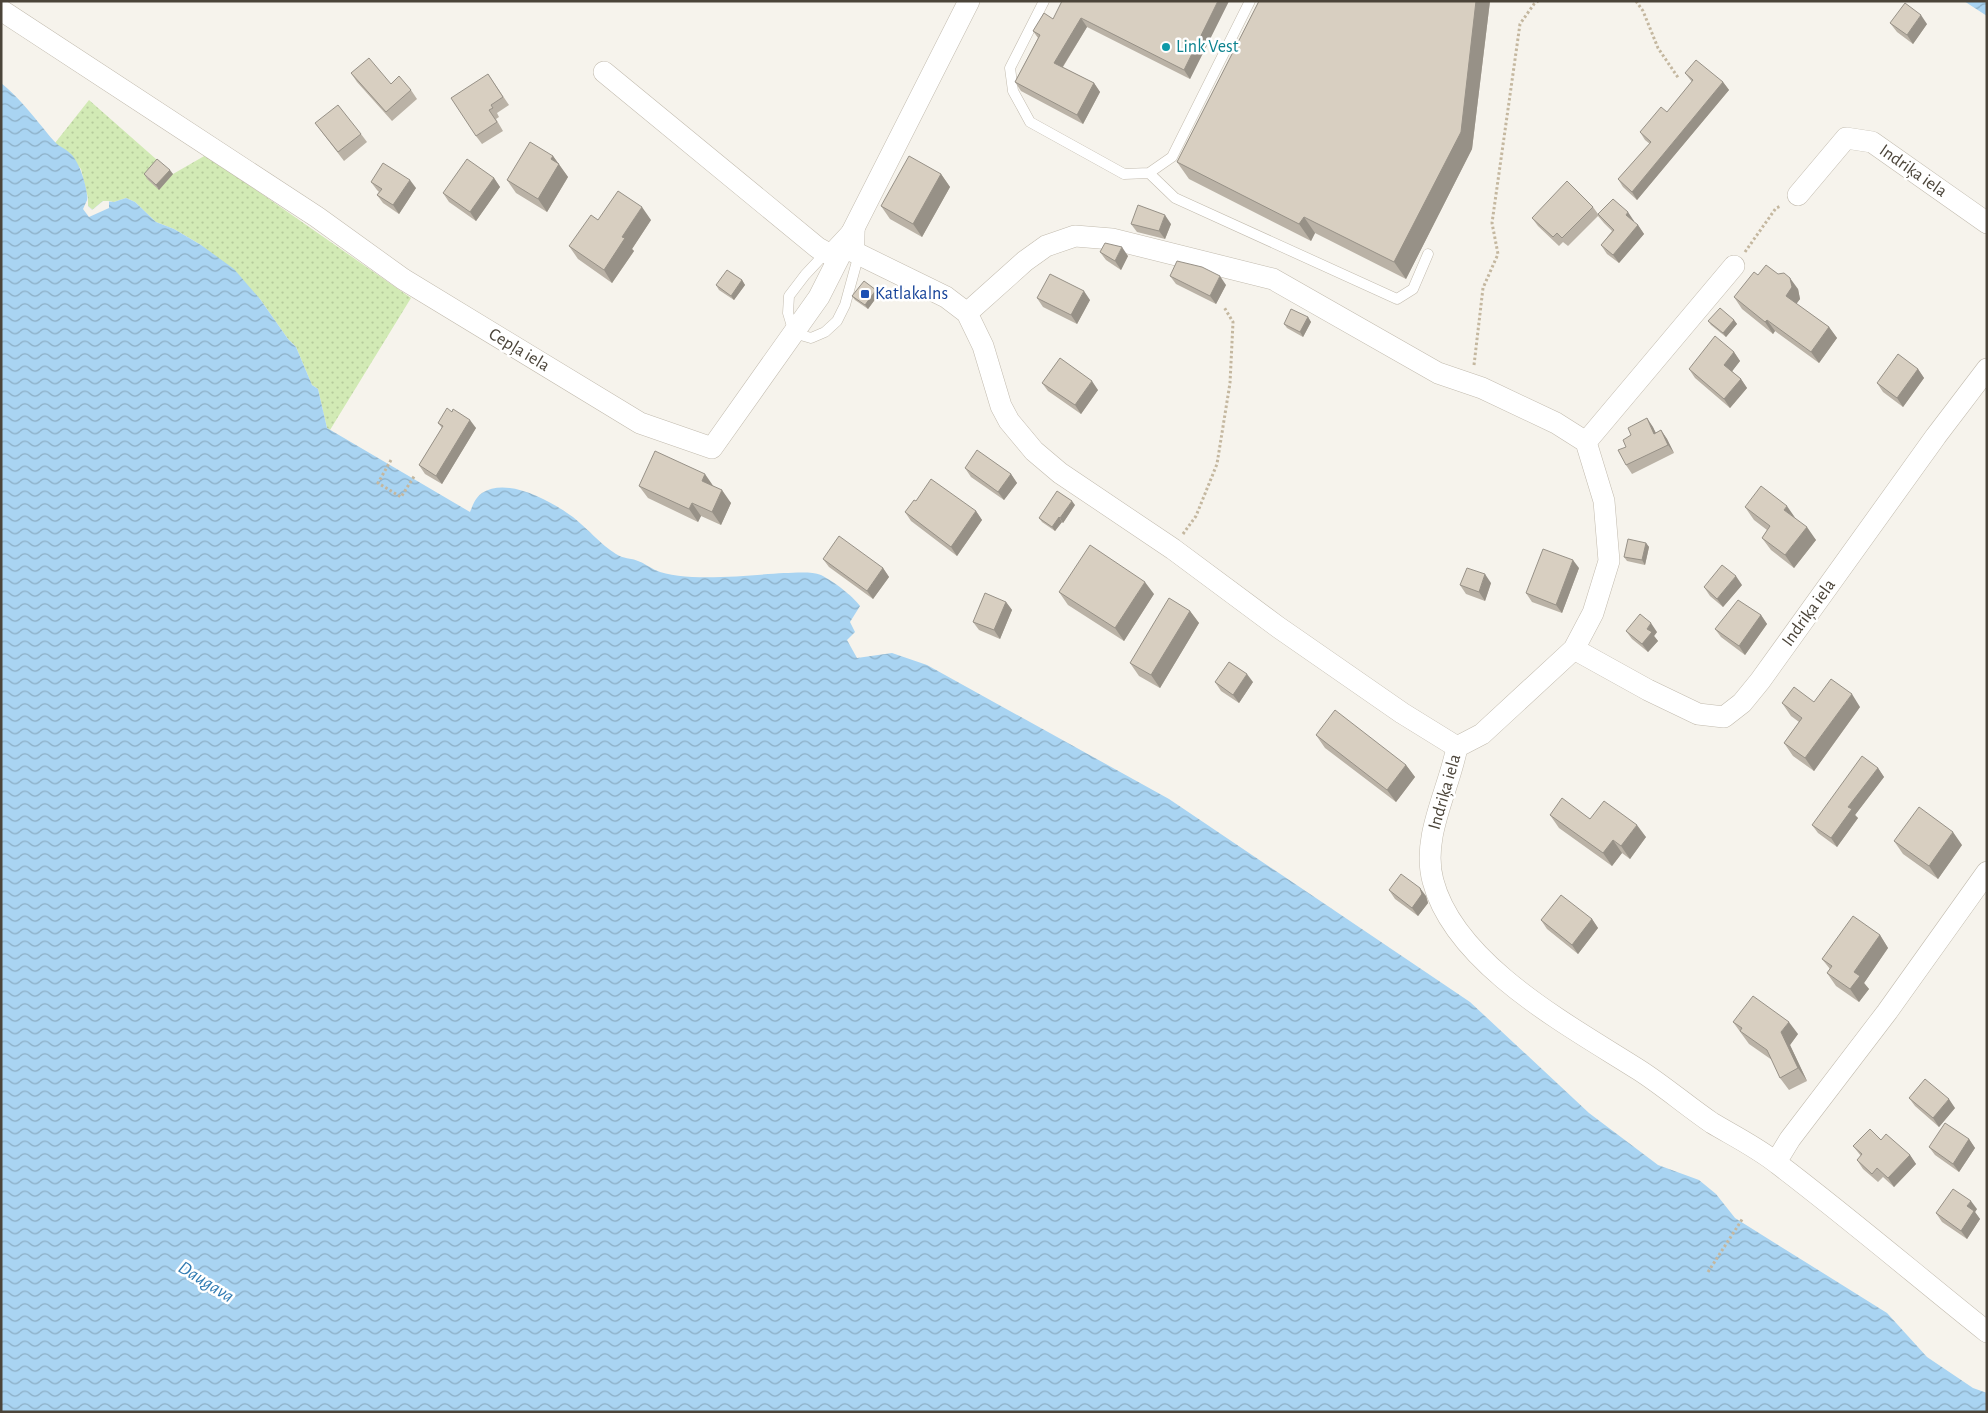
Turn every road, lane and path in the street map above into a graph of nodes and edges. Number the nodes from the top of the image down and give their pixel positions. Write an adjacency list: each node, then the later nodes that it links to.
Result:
1 (969, 1): 12 (street)
2 (1044, 1): 9 (lane)
3 (1250, 1): 9 (lane)
4 (1538, 1): 19 (path)
5 (1636, 1): 8 (path)
6 (1, 10): 17 (street, Cepļa iela)
7 (604, 72): 12 (street)
8 (1679, 79)
9 (1149, 173): 13 (lane)
10 (1798, 195): 11 (street, Indriķa iela); 14 (path)
11 (1987, 223)
12 (842, 253): 16 (street); 17 (street); 17 (lane)
13 (1428, 254)
14 (1734, 266): 20 (street)
15 (1224, 307): 23 (path)
16 (967, 313): 19 (street); 23 (street)
17 (794, 333)
18 (1987, 369): 24 (street, Indriķa iela)
19 (1472, 384): 20 (street)
20 (1586, 442): 24 (street, Indriķa iela)
21 (391, 460): 22 (path)
22 (414, 475)
23 (1173, 549): 25 (street)
24 (1574, 649): 25 (street, Indriķa iela)
25 (1457, 747): 27 (street, Indriķa iela)
26 (1987, 872): 27 (street)
27 (1776, 1162): 30 (street, Indriķa iela)
28 (1743, 1218): 29 (path)
29 (1708, 1272)
30 (1987, 1332)

